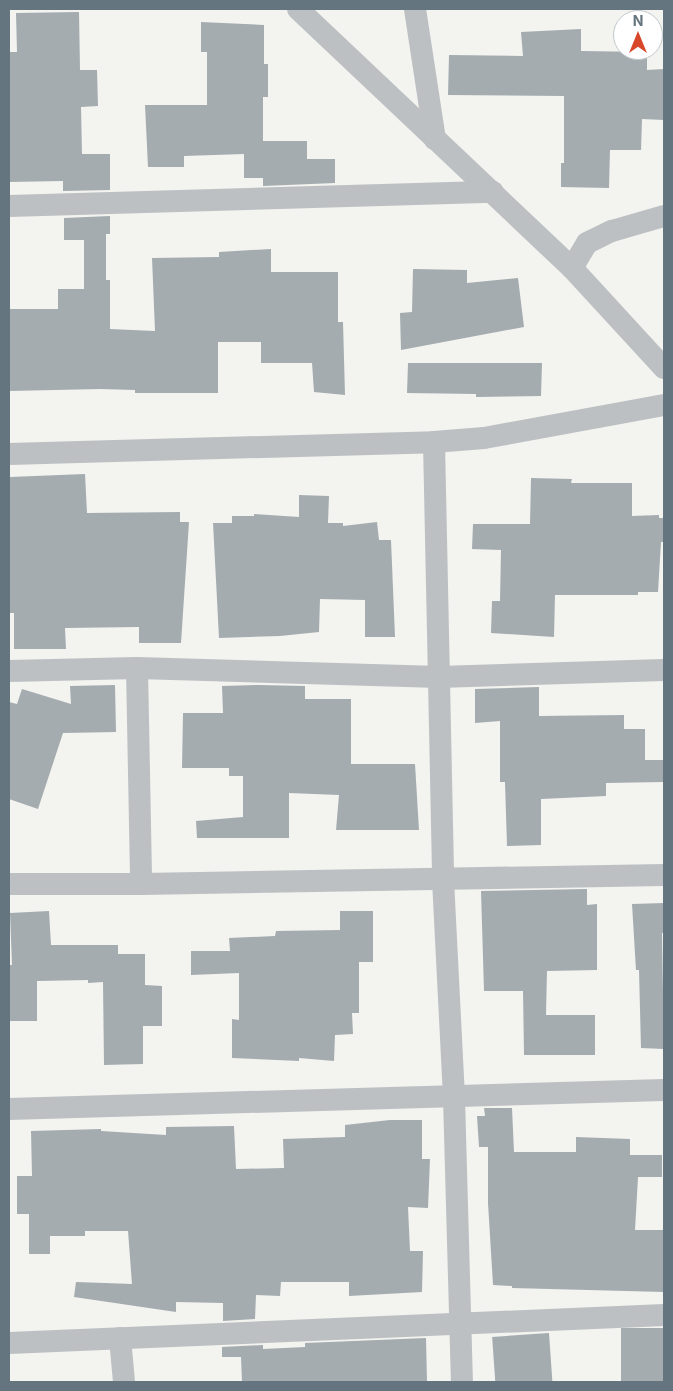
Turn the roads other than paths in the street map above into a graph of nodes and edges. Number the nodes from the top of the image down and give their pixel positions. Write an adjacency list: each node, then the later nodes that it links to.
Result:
1 (298, 9): 3 (street)
2 (415, 9): 3 (street)
3 (435, 139): 4 (street)
4 (493, 192): 5 (street); 7 (street)
5 (9, 206)
6 (664, 216): 7 (street)
7 (572, 268): 8 (street)
8 (664, 368)
9 (664, 405): 10 (street)
10 (434, 442): 11 (street); 15 (street)
11 (9, 454)
12 (137, 668): 14 (street); 15 (street); 19 (street)
13 (664, 670): 15 (street)
14 (9, 671)
15 (439, 677): 17 (street)
16 (664, 875): 17 (street)
17 (443, 880): 19 (street); 21 (street)
18 (9, 884): 19 (street)
19 (141, 884)
20 (664, 1090): 21 (street)
21 (454, 1098): 22 (street); 24 (street)
22 (9, 1109)
23 (664, 1315): 24 (street)
24 (460, 1325): 25 (street); 28 (street)
25 (120, 1338): 26 (street); 27 (street)
26 (9, 1343)
27 (124, 1382)
28 (462, 1382)

